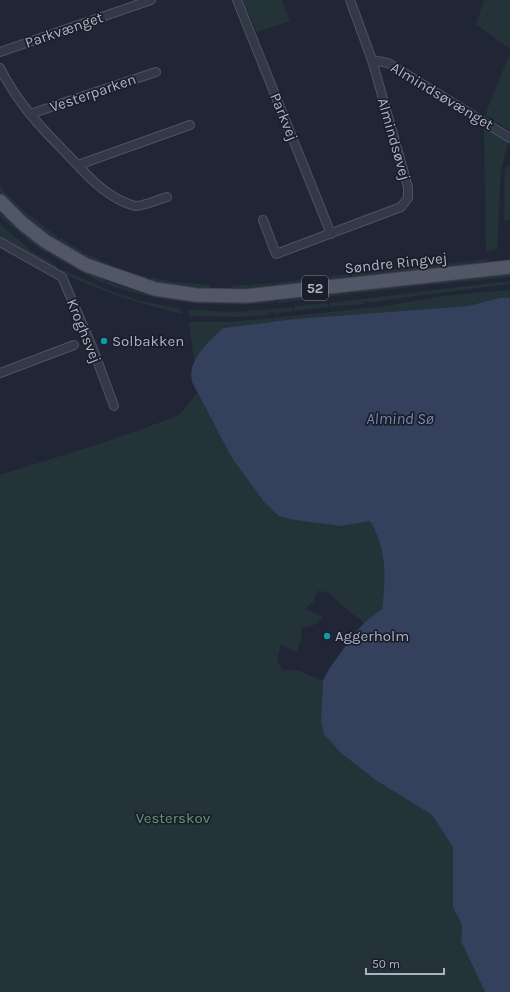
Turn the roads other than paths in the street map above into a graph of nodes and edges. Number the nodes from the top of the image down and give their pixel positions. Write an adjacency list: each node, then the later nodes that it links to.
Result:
1 (151, 0): 4 (street, Parkvænget)
2 (237, 0): 15 (street, Parkvej)
3 (350, 0): 5 (street, Almindsøvej)
4 (0, 52)
5 (372, 60): 10 (street, Almindsøvænget); 15 (street, Almindsøvej)
6 (0, 68): 8 (street, Vesterparken)
7 (156, 72): 8 (street, Vesterparken)
8 (30, 114): 11 (street, Vesterparken)
9 (190, 125): 11 (street)
10 (510, 138)
11 (78, 165): 12 (street, Vesterparken)
12 (167, 197)
13 (0, 201): 17 (main road, Søndre Ringvej / 52)
14 (263, 220): 15 (street, Almindsøvej)
15 (331, 234)
16 (0, 242): 20 (street, Kroghsvej)
17 (510, 267)
18 (74, 345): 19 (street)
19 (0, 373)
20 (114, 406)

